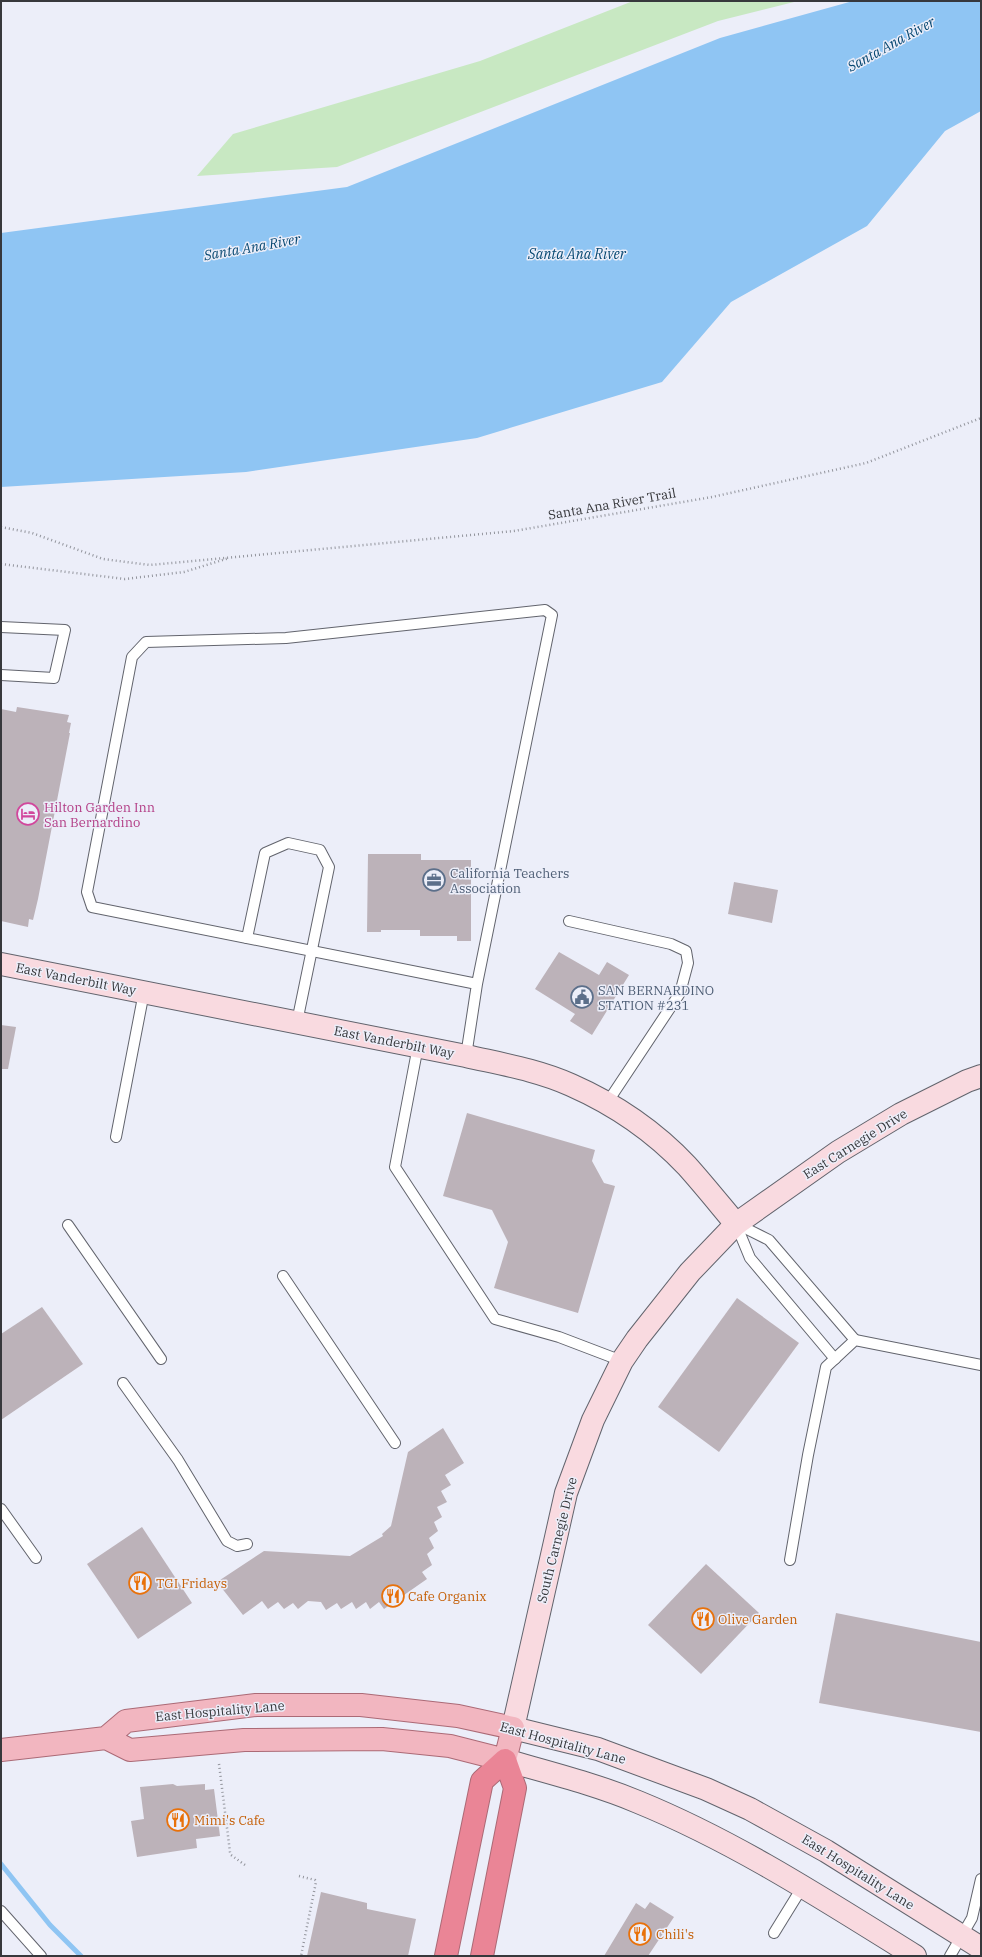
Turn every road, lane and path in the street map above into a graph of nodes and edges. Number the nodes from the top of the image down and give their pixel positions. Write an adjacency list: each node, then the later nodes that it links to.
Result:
1 (981, 418): 3 (path, Santa Ana River Trail)
2 (1, 528): 3 (path, Santa Ana River Trail)
3 (235, 556): 4 (path, Santa Ana River Trail)
4 (1, 564)
5 (1, 627): 6 (lane)
6 (1, 675)
7 (569, 921): 17 (lane)
8 (247, 938): 9 (lane); 9 (lane); 11 (lane)
9 (312, 951): 11 (lane); 13 (lane)
10 (1, 964): 12 (street, East Vanderbilt Way)
11 (477, 984): 15 (lane)
12 (144, 992): 13 (street, East Vanderbilt Way); 18 (lane)
13 (297, 1022): 14 (street, East Vanderbilt Way)
14 (418, 1046): 15 (street, East Vanderbilt Way); 25 (lane)
15 (466, 1056): 17 (street, East Vanderbilt Way)
16 (981, 1076): 19 (street, East Carnegie Drive)
17 (607, 1103): 19 (street, East Vanderbilt Way)
18 (116, 1137)
19 (736, 1224): 22 (lane); 24 (lane); 25 (street, South Carnegie Drive)
20 (68, 1225): 23 (lane)
21 (283, 1276): 28 (lane)
22 (854, 1340): 24 (lane); 26 (lane)
23 (161, 1359)
24 (835, 1359): 32 (lane)
25 (622, 1361): 33 (street, South Carnegie Drive)
26 (981, 1365)
27 (123, 1384): 30 (lane)
28 (395, 1442)
29 (1, 1509): 31 (lane)
30 (247, 1544)
31 (36, 1558)
32 (790, 1560)
33 (513, 1728): 34 (main road, East Hospitality Lane); 36 (main road, South Carnegie Drive); 44 (street, East Hospitality Lane)
34 (106, 1738): 35 (main road); 36 (main road)
35 (1, 1750)
36 (506, 1760): 41 (street); 47 (highway); 48 (highway)
37 (219, 1764): 38 (path)
38 (246, 1865)
39 (299, 1876): 46 (path)
40 (981, 1879): 44 (lane)
41 (803, 1886): 43 (lane); 49 (street)
42 (1, 1911): 45 (lane)
43 (774, 1933)
44 (972, 1942): 50 (lane)
45 (41, 1956)
46 (301, 1956)
47 (446, 1956)
48 (482, 1956)
49 (915, 1956)
50 (950, 1956)

